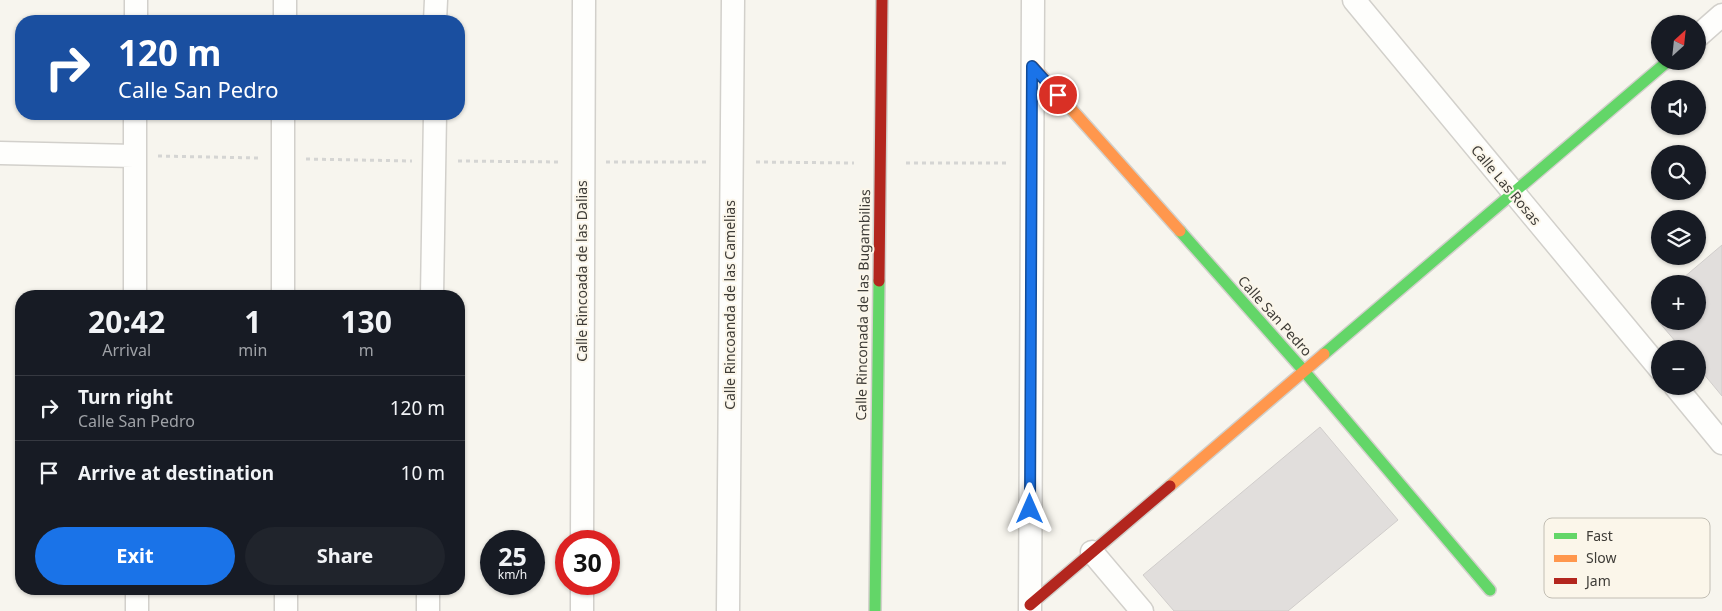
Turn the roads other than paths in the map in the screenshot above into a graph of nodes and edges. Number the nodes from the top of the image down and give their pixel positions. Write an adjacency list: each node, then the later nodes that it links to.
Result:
1 (136, 0): 9 (street)
2 (285, 0): 10 (street)
3 (436, 0): 11 (street)
4 (584, 0): 29 (street, Calle Rincoada de las Dalias)
5 (733, 0): 41 (street, Calle Rincoanda de las Camelias)
6 (882, 0): 42 (street, Calle Rinconada de las Bugambilias)
7 (1034, 0): 14 (street)
8 (1354, 0): 21 (street, Calle Las Rosas)
9 (136, 15)
10 (285, 15)
11 (435, 15)
12 (1722, 15): 13 (street)
13 (1706, 29)
14 (1032, 66): 26 (street, Calle San Pedro); 36 (street)
15 (1657, 70): 21 (street)
16 (135, 120): 20 (street)
17 (283, 120): 23 (street)
18 (435, 120): 24 (street)
19 (0, 153): 20 (street)
20 (134, 156): 22 (street)
21 (1512, 193): 25 (street, Calle Las Rosas); 26 (street)
22 (135, 290)
23 (283, 290)
24 (432, 290)
25 (1651, 358)
26 (1304, 371): 30 (street); 31 (street, Calle San Pedro)
27 (1682, 395): 28 (street)
28 (1722, 443)
29 (582, 530)
30 (1092, 552): 36 (street); 43 (street)
31 (1490, 590)
32 (137, 595): 37 (street)
33 (286, 595): 38 (street)
34 (428, 595): 39 (street)
35 (582, 595): 40 (street)
36 (1030, 608)
37 (137, 611)
38 (286, 611)
39 (428, 611)
40 (582, 611)
41 (728, 611)
42 (875, 611)
43 (1142, 611)

